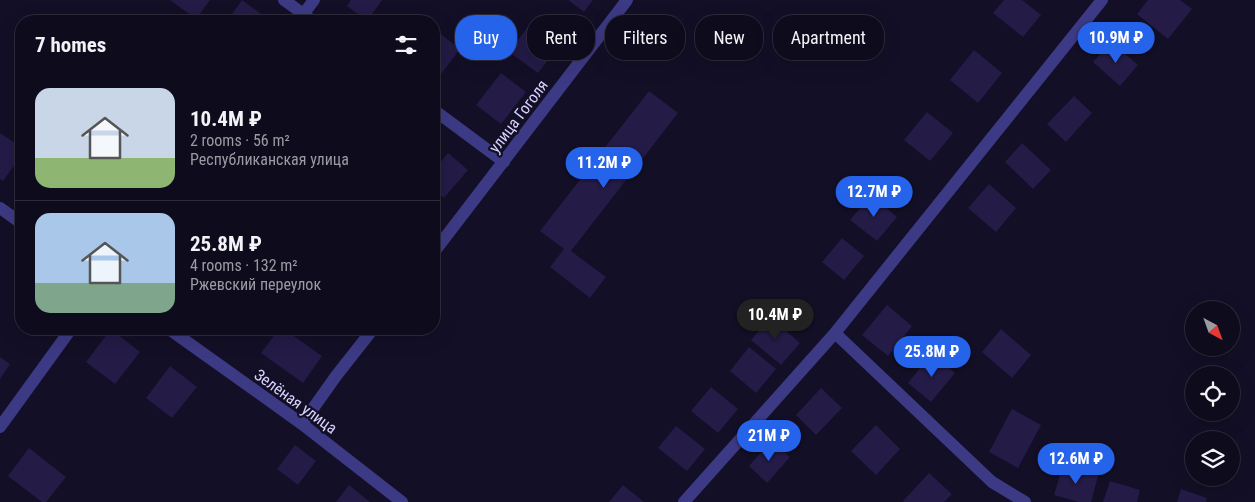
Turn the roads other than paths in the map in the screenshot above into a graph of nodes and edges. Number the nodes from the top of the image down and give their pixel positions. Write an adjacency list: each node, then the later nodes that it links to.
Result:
1 (284, 0): 5 (street)
2 (314, 0): 6 (street)
3 (627, 0): 8 (street, улица Гоголя)
4 (1102, 0): 12 (street)
5 (301, 15)
6 (307, 15)
7 (440, 114): 8 (street)
8 (504, 162): 11 (street, улица Гоголя)
9 (0, 208): 10 (street)
10 (15, 219)
11 (440, 244)
12 (835, 333): 19 (street); 20 (street)
13 (67, 335): 17 (street)
14 (177, 335): 16 (street, Зелёная улица)
15 (368, 335): 16 (street)
16 (302, 424): 18 (street, Зелёная улица)
17 (0, 427)
18 (402, 502)
19 (684, 502)
20 (1025, 502)

